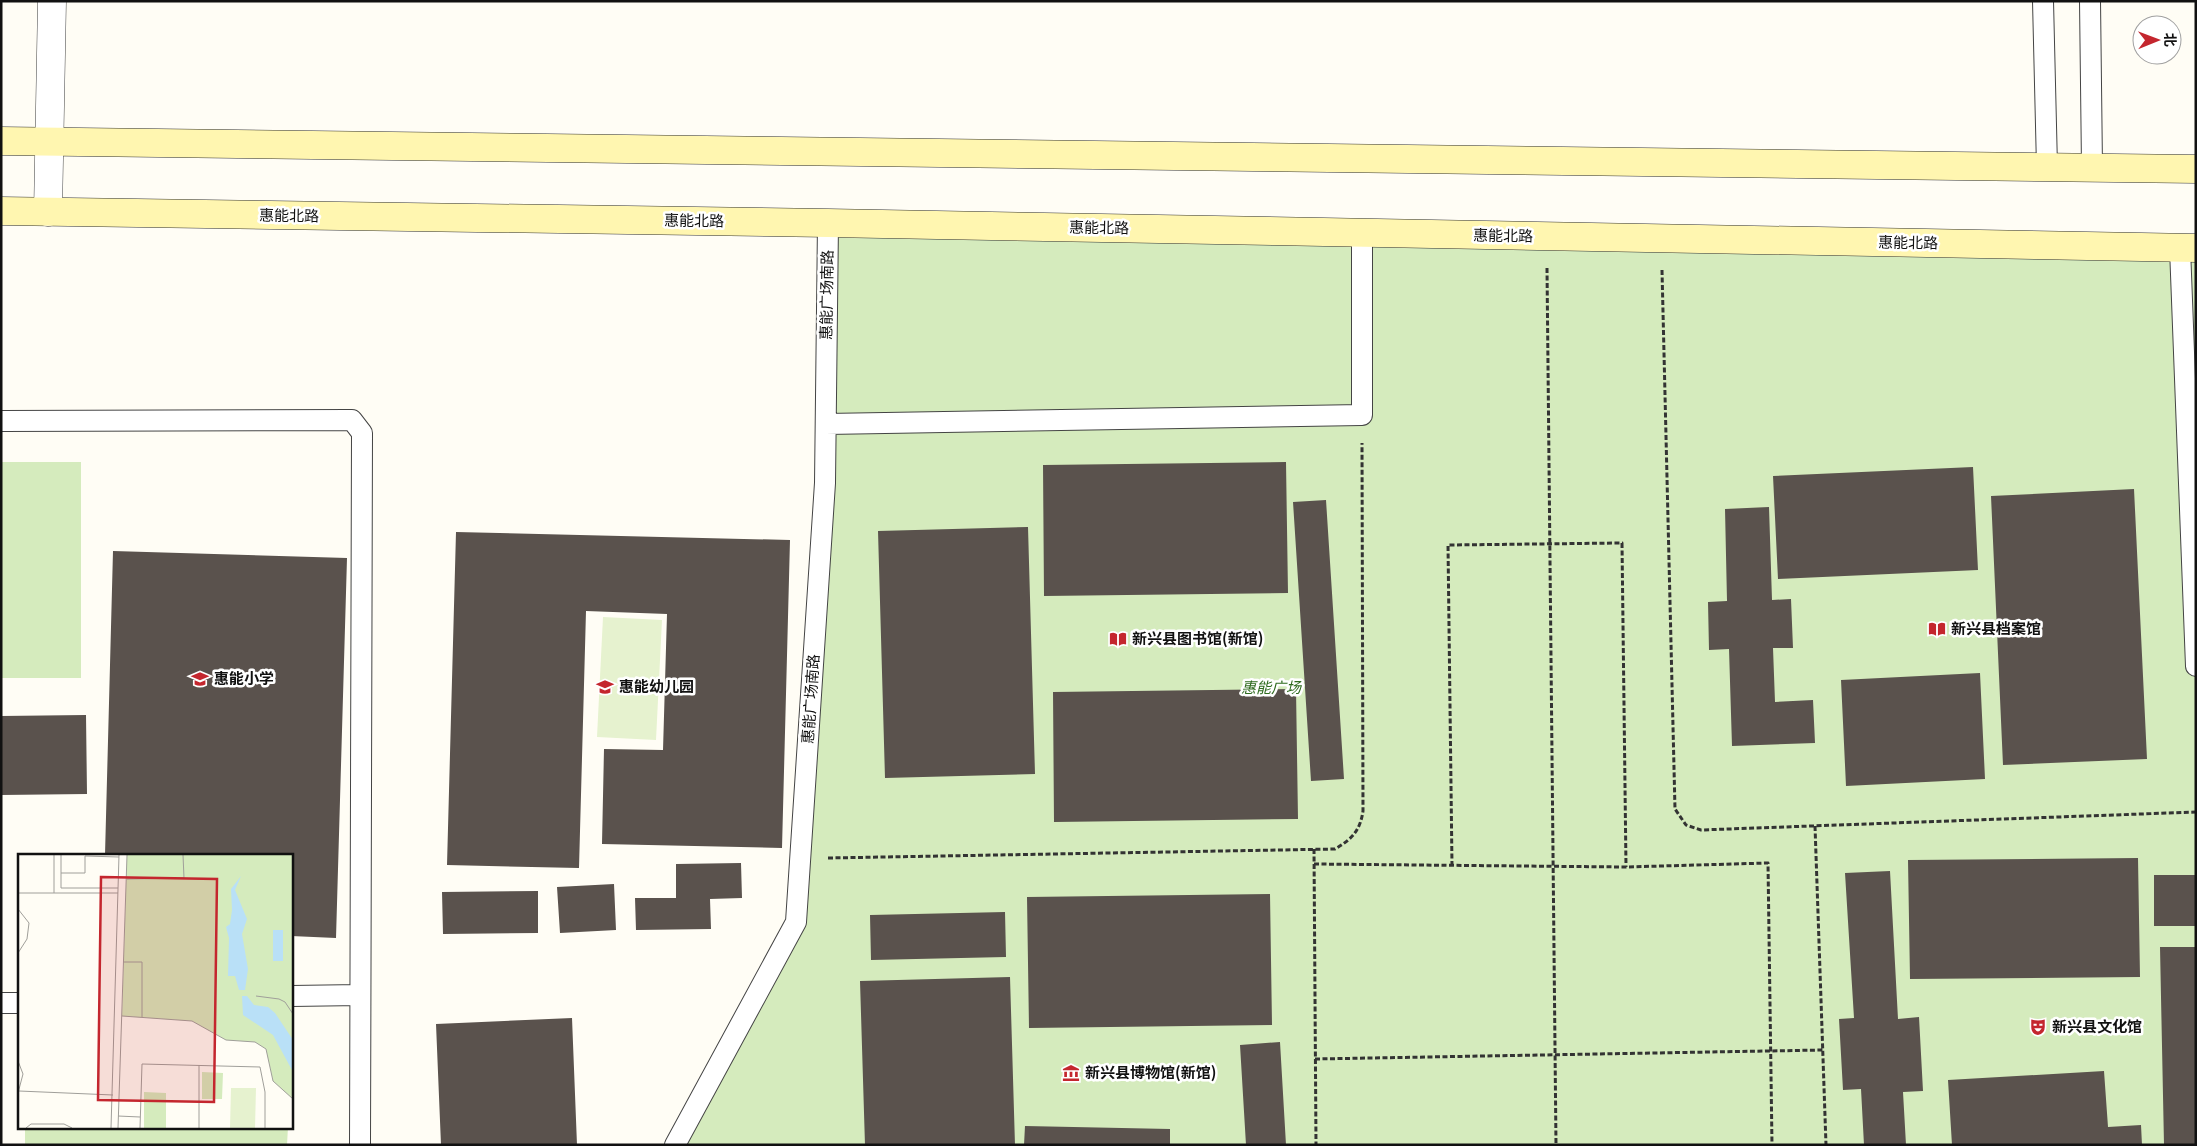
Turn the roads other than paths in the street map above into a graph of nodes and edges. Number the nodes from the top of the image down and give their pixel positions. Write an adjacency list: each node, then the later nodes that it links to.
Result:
1 (52, 1): 5 (street)
2 (2043, 1): 6 (lane)
3 (2090, 1): 7 (lane)
4 (1, 141): 5 (street)
5 (49, 142): 6 (street); 10 (street)
6 (2046, 167): 7 (street)
7 (2092, 168): 8 (street)
8 (2196, 169)
9 (1, 211): 10 (street, 惠能北路)
10 (48, 212): 11 (street, 惠能北路)
11 (828, 223): 12 (street, 惠能北路); 15 (lane, 惠能广场南路)
12 (1362, 234): 13 (street, 惠能北路); 15 (lane)
13 (2188, 248): 16 (lane)
14 (1, 421): 17 (lane)
15 (826, 424): 22 (lane, 惠能广场南路)
16 (2196, 666)
17 (360, 995): 18 (lane); 21 (lane)
18 (292, 996)
19 (1, 1003): 20 (lane)
20 (18, 1003)
21 (360, 1145)
22 (675, 1145)

